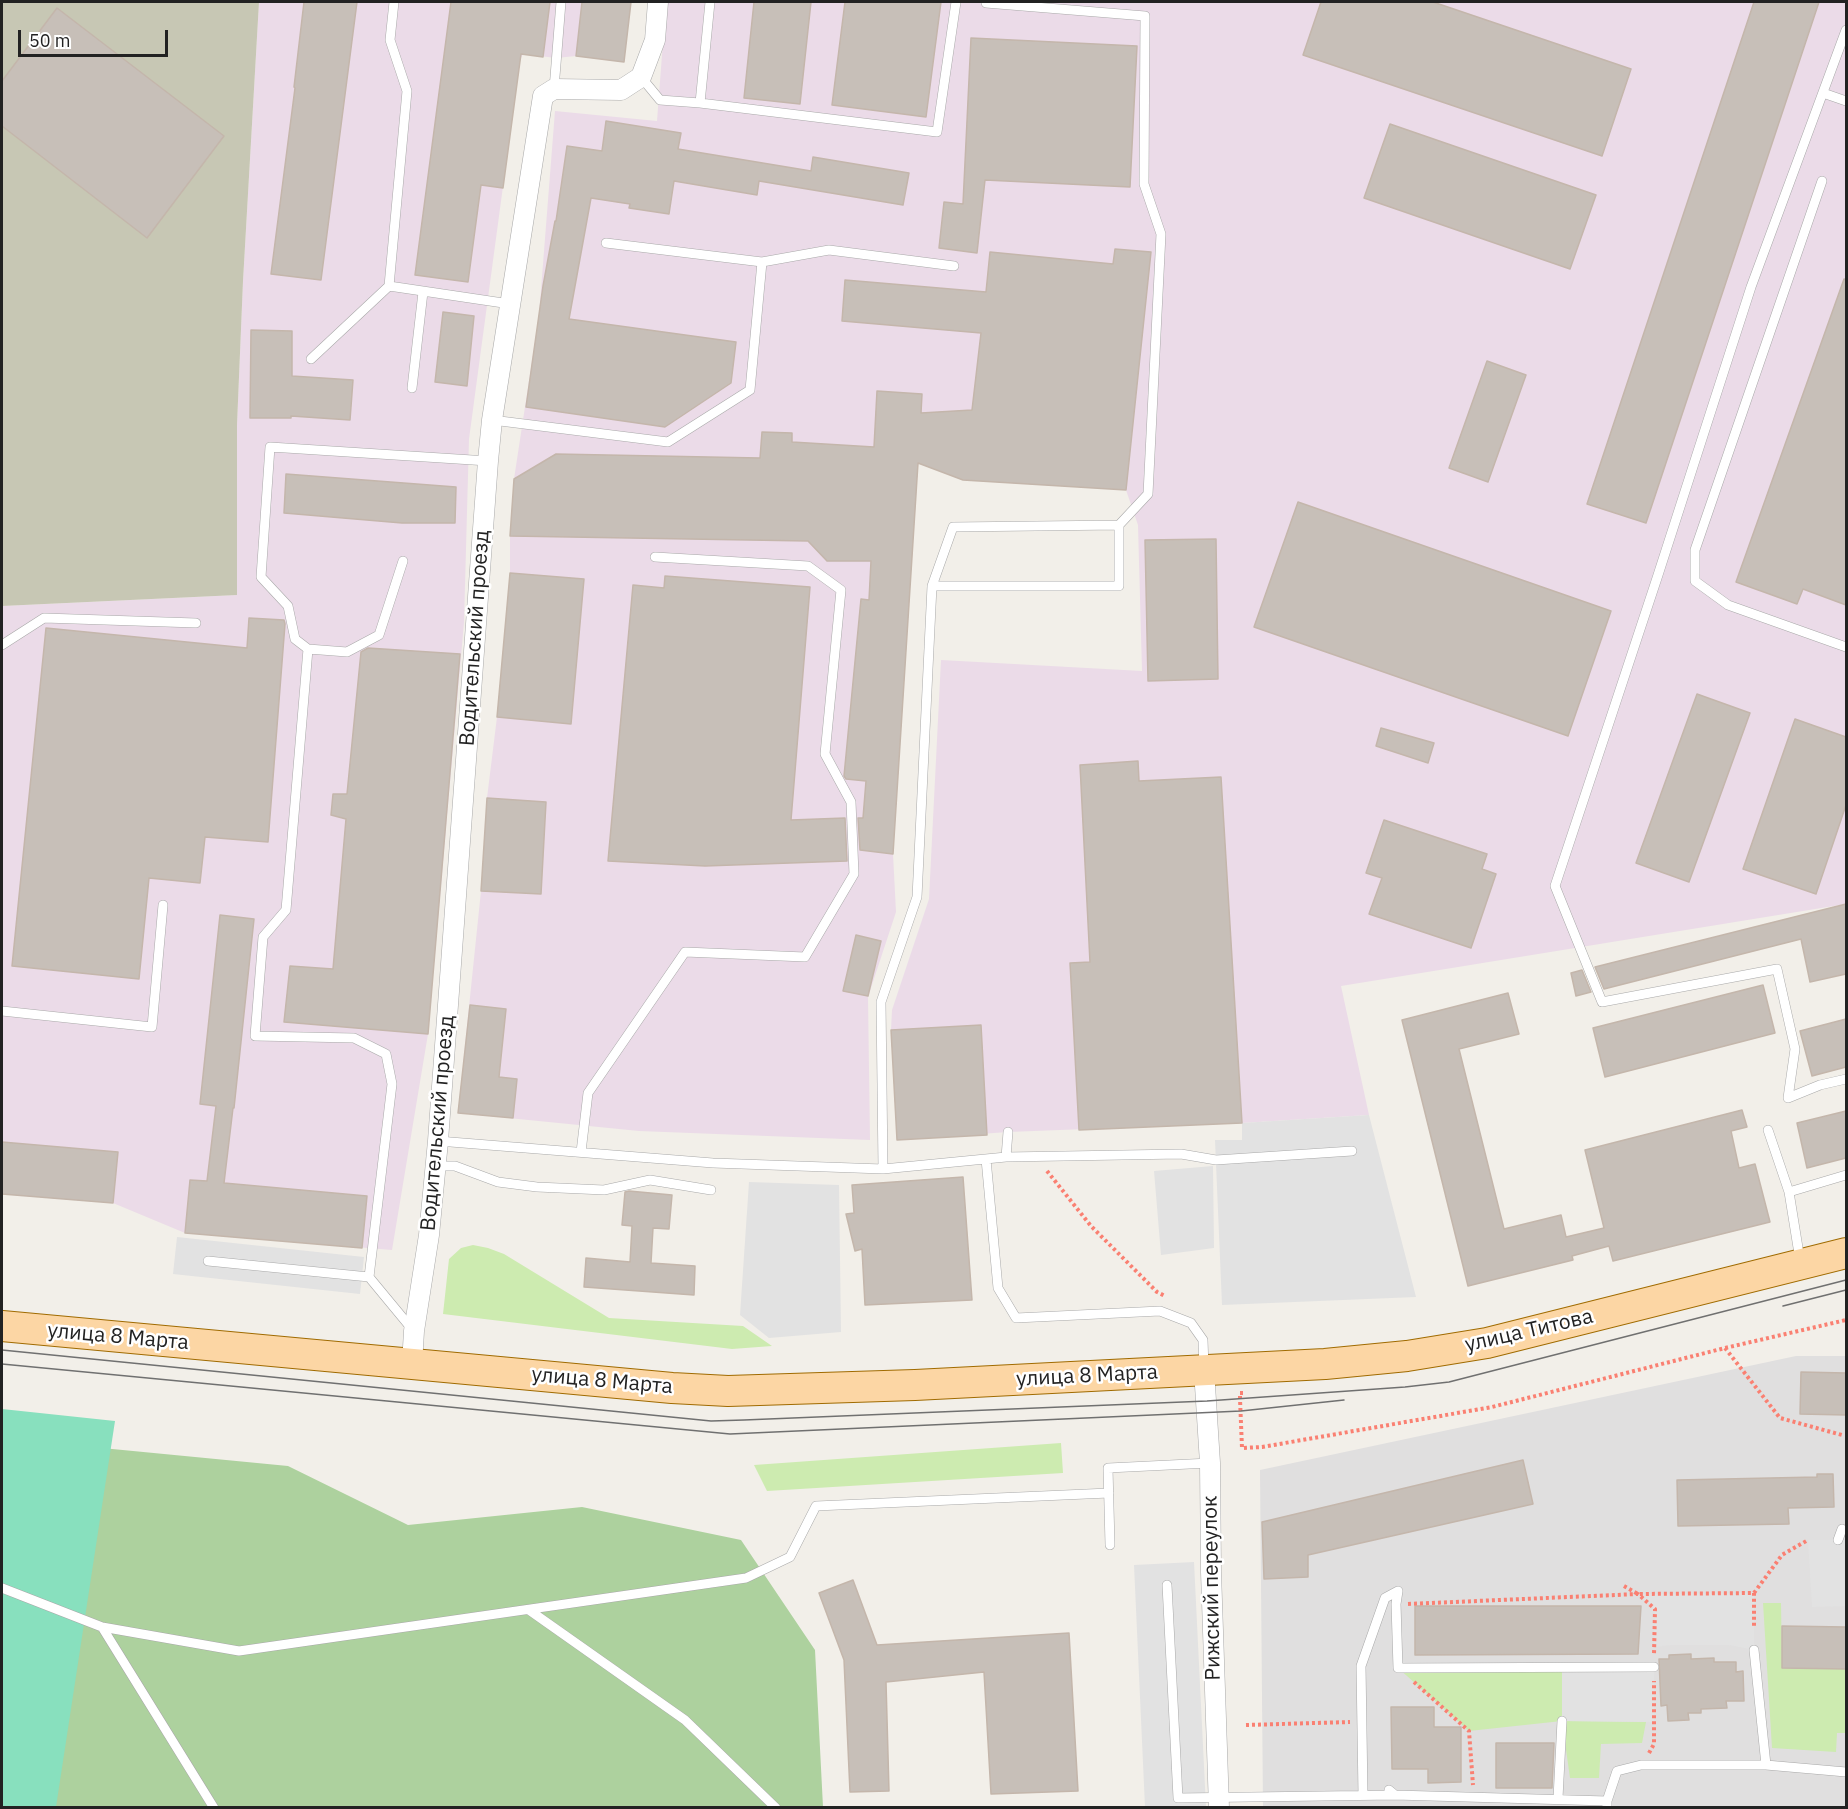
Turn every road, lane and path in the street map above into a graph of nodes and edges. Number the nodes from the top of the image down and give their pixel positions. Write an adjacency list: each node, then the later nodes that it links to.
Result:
1 (394, 2): 17 (lane)
2 (561, 2): 9 (lane)
3 (658, 2): 8 (street)
4 (710, 2): 12 (lane)
5 (956, 2): 12 (lane)
6 (986, 3): 24 (lane)
7 (1846, 30): 10 (lane)
8 (641, 77): 9 (street); 12 (lane)
9 (554, 89): 19 (street, Водительский проезд)
10 (1823, 93): 11 (lane); 34 (lane)
11 (1846, 101)
12 (700, 103)
13 (1822, 181): 30 (lane)
14 (606, 243): 15 (lane)
15 (762, 262): 16 (lane); 22 (lane)
16 (954, 267)
17 (389, 286): 18 (lane); 20 (lane)
18 (423, 292): 19 (lane); 21 (lane)
19 (510, 304): 22 (street, Водительский проезд)
20 (310, 359)
21 (412, 388)
22 (492, 420): 23 (street, Водительский проезд)
23 (488, 461): 31 (lane); 37 (street, Водительский проезд)
24 (1119, 525): 27 (lane); 27 (lane)
25 (655, 557): 39 (lane)
26 (403, 561): 31 (lane)
27 (932, 586): 44 (lane)
28 (196, 623): 29 (lane)
29 (2, 645)
30 (1846, 647)
31 (308, 649): 51 (lane)
32 (163, 905): 33 (lane)
33 (2, 1011)
34 (1846, 1079)
35 (1768, 1130): 47 (lane)
36 (1008, 1132): 41 (lane)
37 (438, 1141): 39 (lane); 43 (street, Водительский проезд)
38 (1352, 1151): 40 (lane)
39 (581, 1152): 44 (lane)
40 (1036, 1156): 41 (lane); 52 (path)
41 (1006, 1157): 42 (lane)
42 (986, 1160): 44 (lane); 58 (lane)
43 (435, 1166): 46 (lane); 55 (street, Водительский проезд)
44 (883, 1169)
45 (1846, 1174): 47 (lane)
46 (711, 1191)
47 (1789, 1192): 50 (lane)
48 (1846, 1253): 50 (main road, улица Титова)
49 (208, 1261): 51 (lane)
50 (1801, 1266): 58 (main road, улица Титова)
51 (369, 1277): 55 (lane)
52 (1166, 1297)
53 (1846, 1320): 56 (path)
54 (2, 1326): 57 (main road, улица 8 Марта)
55 (414, 1331): 57 (street, Водительский проезд)
56 (1725, 1348): 59 (path); 60 (path)
57 (412, 1364): 58 (main road, улица 8 Марта)
58 (1204, 1370): 61 (street, Рижский переулок)
59 (1240, 1393)
60 (1842, 1435)
61 (1209, 1463): 62 (lane); 88 (street, Рижский переулок)
62 (1109, 1493): 66 (lane); 73 (lane)
63 (1842, 1529): 65 (lane)
64 (1809, 1540): 70 (path)
65 (1838, 1540)
66 (1110, 1545)
67 (1167, 1585): 88 (lane)
68 (1624, 1586): 71 (path)
69 (2, 1588): 74 (lane)
70 (1754, 1593): 71 (path); 75 (path)
71 (1638, 1594): 72 (path); 77 (path)
72 (1396, 1604): 78 (lane); 80 (lane)
73 (529, 1610): 74 (lane); 91 (lane)
74 (102, 1627): 90 (lane)
75 (1754, 1628)
76 (1754, 1650): 83 (lane)
77 (1654, 1667): 78 (lane); 82 (path)
78 (1398, 1668): 86 (path)
79 (1562, 1721): 87 (lane)
80 (1362, 1722): 81 (path); 85 (lane)
81 (1246, 1725)
82 (1641, 1765): 83 (lane); 89 (lane)
83 (1766, 1765): 84 (lane)
84 (1846, 1772)
85 (1363, 1795): 86 (lane); 88 (lane)
86 (1474, 1797): 87 (lane)
87 (1558, 1798): 89 (lane)
88 (1219, 1802)
89 (1607, 1804)
90 (214, 1808)
91 (776, 1808)

